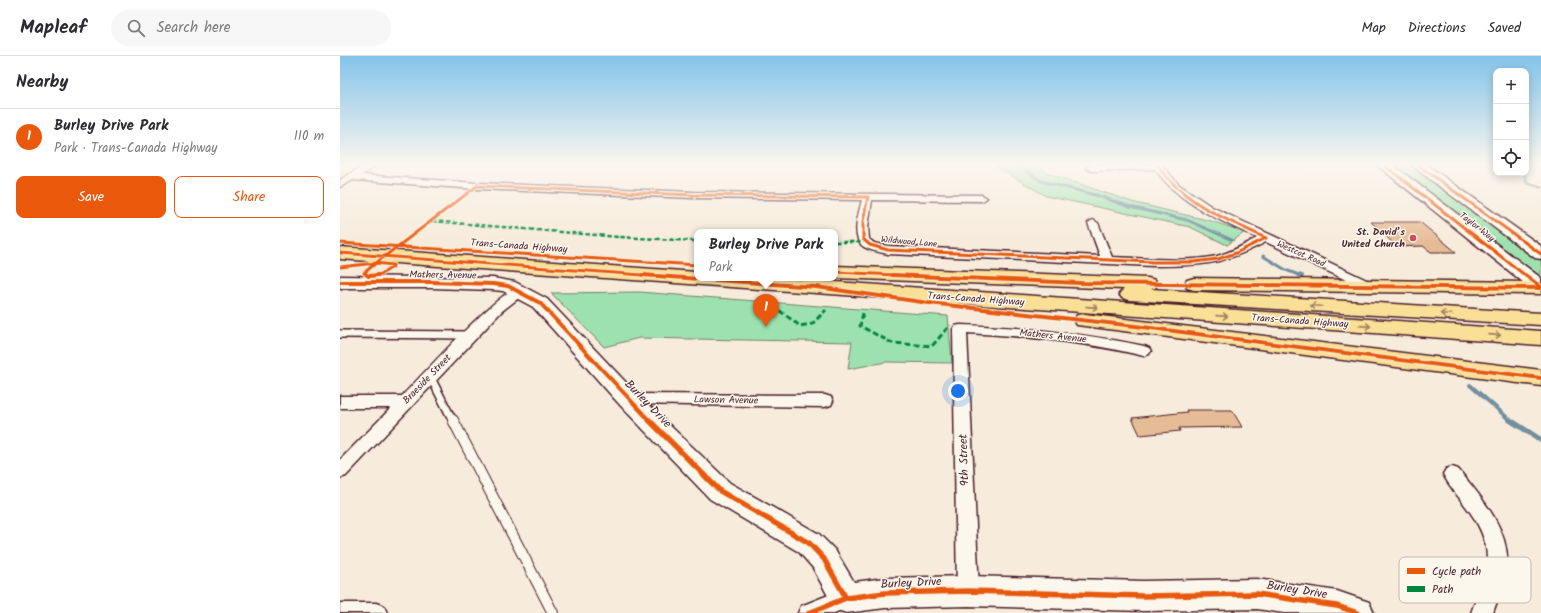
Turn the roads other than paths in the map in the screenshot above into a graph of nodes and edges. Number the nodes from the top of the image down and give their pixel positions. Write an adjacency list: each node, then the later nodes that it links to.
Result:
1 (589, 191): 5 (street)
2 (1179, 191): 8 (street, Westcot Road)
3 (1417, 191): 14 (street, Taylor Way)
4 (1454, 191): 11 (street, Taylor Way)
5 (868, 196): 6 (street); 12 (street, Wildwood Lane)
6 (982, 198)
7 (1093, 223): 12 (street)
8 (1266, 238): 12 (street, Wildwood Lane); 17 (street, Westcot Road)
9 (340, 242): 13 (highway, Trans-Canada Highway)
10 (340, 253): 18 (highway, Trans-Canada Highway)
11 (1541, 254)
12 (1107, 260)
13 (694, 265)
14 (1512, 266): 23 (street); 24 (street, Taylor Way)
15 (838, 274): 17 (highway)
16 (838, 274): 27 (highway, Trans-Canada Highway, one-way to 16)
17 (1333, 277): 21 (highway)
18 (694, 278)
19 (732, 281): 22 (highway, Trans-Canada Highway)
20 (340, 282): 25 (street, Mathers Avenue)
21 (1369, 286): 23 (highway); 26 (highway)
22 (816, 287): 31 (highway, Trans-Canada Highway, one-way to 31); 34 (highway)
23 (1499, 288): 24 (highway)
24 (1541, 288)
25 (519, 291): 30 (street, Braeside Street); 35 (street, Burley Drive)
26 (1541, 296)
27 (1541, 319)
28 (960, 329): 32 (street, Mathers Avenue); 42 (street, 9th Street)
29 (340, 334): 30 (lane)
30 (470, 335): 33 (street, Braeside Street)
31 (1541, 338)
32 (1144, 351)
33 (430, 375): 38 (street, Braeside Street); 47 (lane)
34 (1538, 377)
35 (628, 399): 36 (street, Lawson Avenue); 43 (street, Burley Drive)
36 (824, 401)
37 (340, 402): 38 (street)
38 (405, 402): 39 (street, Braeside Street)
39 (340, 471)
40 (1452, 474): 41 (street)
41 (1497, 557)
42 (968, 591): 43 (street, Burley Drive); 49 (street, Burley Drive)
43 (846, 598): 48 (street)
44 (1485, 603): 50 (street)
45 (340, 613): 46 (street)
46 (376, 613)
47 (553, 613)
48 (809, 613)
49 (1358, 613)
50 (1482, 613)

